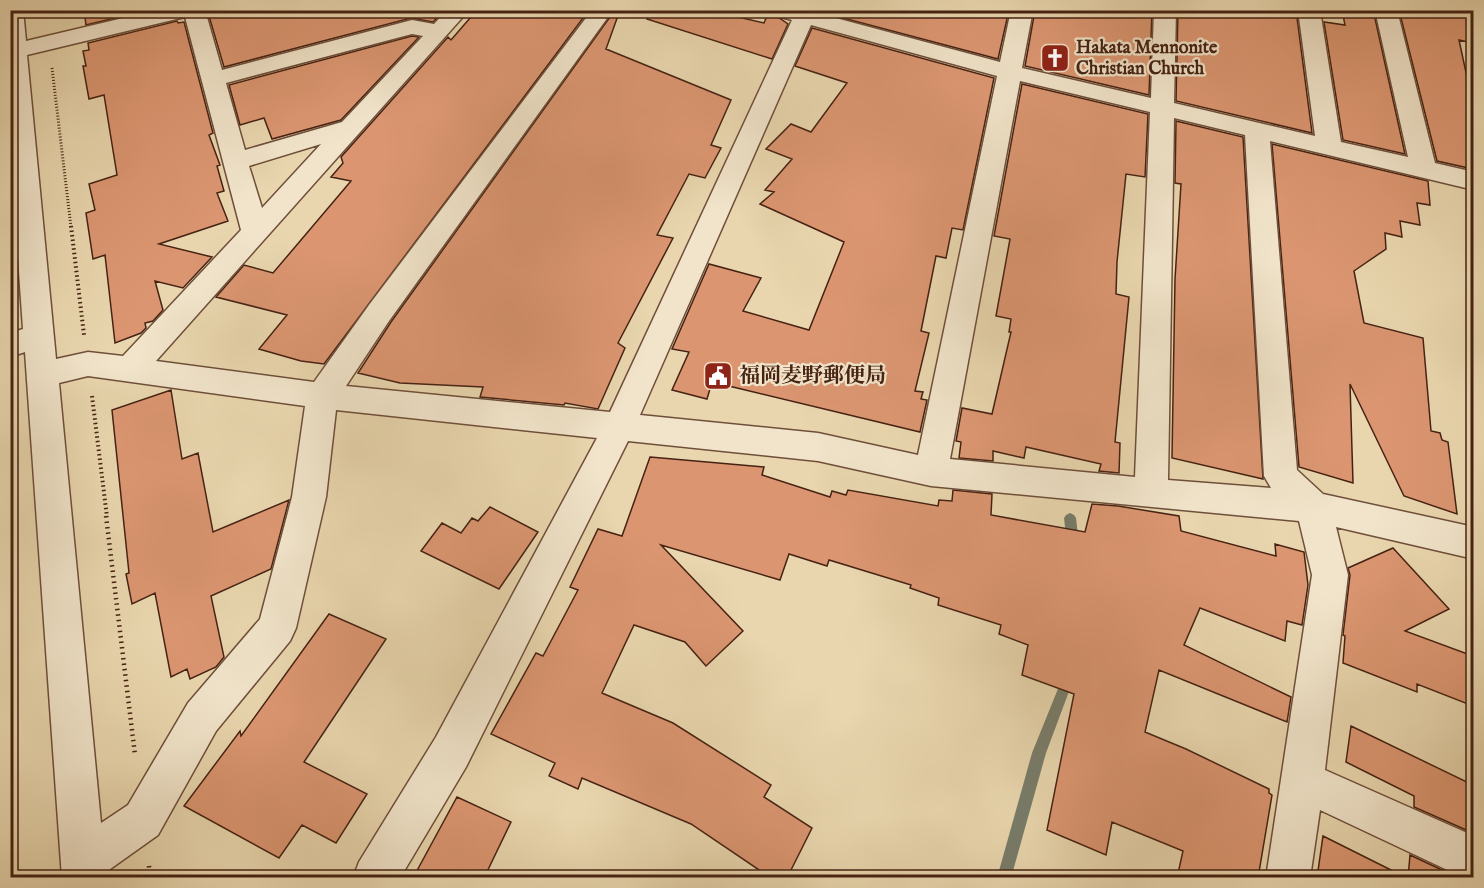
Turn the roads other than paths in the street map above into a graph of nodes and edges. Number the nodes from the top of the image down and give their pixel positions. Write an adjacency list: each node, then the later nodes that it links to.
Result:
1 (12, 10): 12 (street)
2 (186, 10): 12 (street)
3 (194, 10): 14 (street)
4 (459, 10): 11 (street)
5 (603, 10): 27 (street)
6 (1022, 10): 13 (street)
7 (1165, 10): 16 (street)
8 (1309, 10): 19 (street)
9 (1386, 10): 21 (street)
10 (799, 12): 13 (street); 28 (street)
11 (439, 32): 14 (street); 17 (street)
12 (13, 51): 15 (street)
13 (1010, 72): 16 (street); 29 (street)
14 (214, 79): 20 (street)
15 (15, 95): 24 (street)
16 (1161, 109): 18 (street); 30 (street)
17 (352, 127): 20 (street); 23 (street)
18 (1257, 131): 19 (street); 31 (street)
19 (1329, 147): 21 (street)
20 (236, 161): 23 (street)
21 (1424, 169): 22 (street)
22 (1473, 181)
23 (255, 233): 25 (street)
24 (25, 341): 26 (street)
25 (129, 370): 26 (street); 27 (street)
26 (43, 375): 35 (street)
27 (322, 396): 28 (street); 35 (street)
28 (619, 427): 29 (street); 36 (street)
29 (931, 472): 30 (street)
30 (1151, 494): 31 (street)
31 (1313, 507): 32 (street); 33 (street)
32 (1473, 543)
33 (1303, 781): 34 (street); 37 (street)
34 (1473, 859)
35 (84, 869)
36 (375, 878)
37 (1288, 878)

